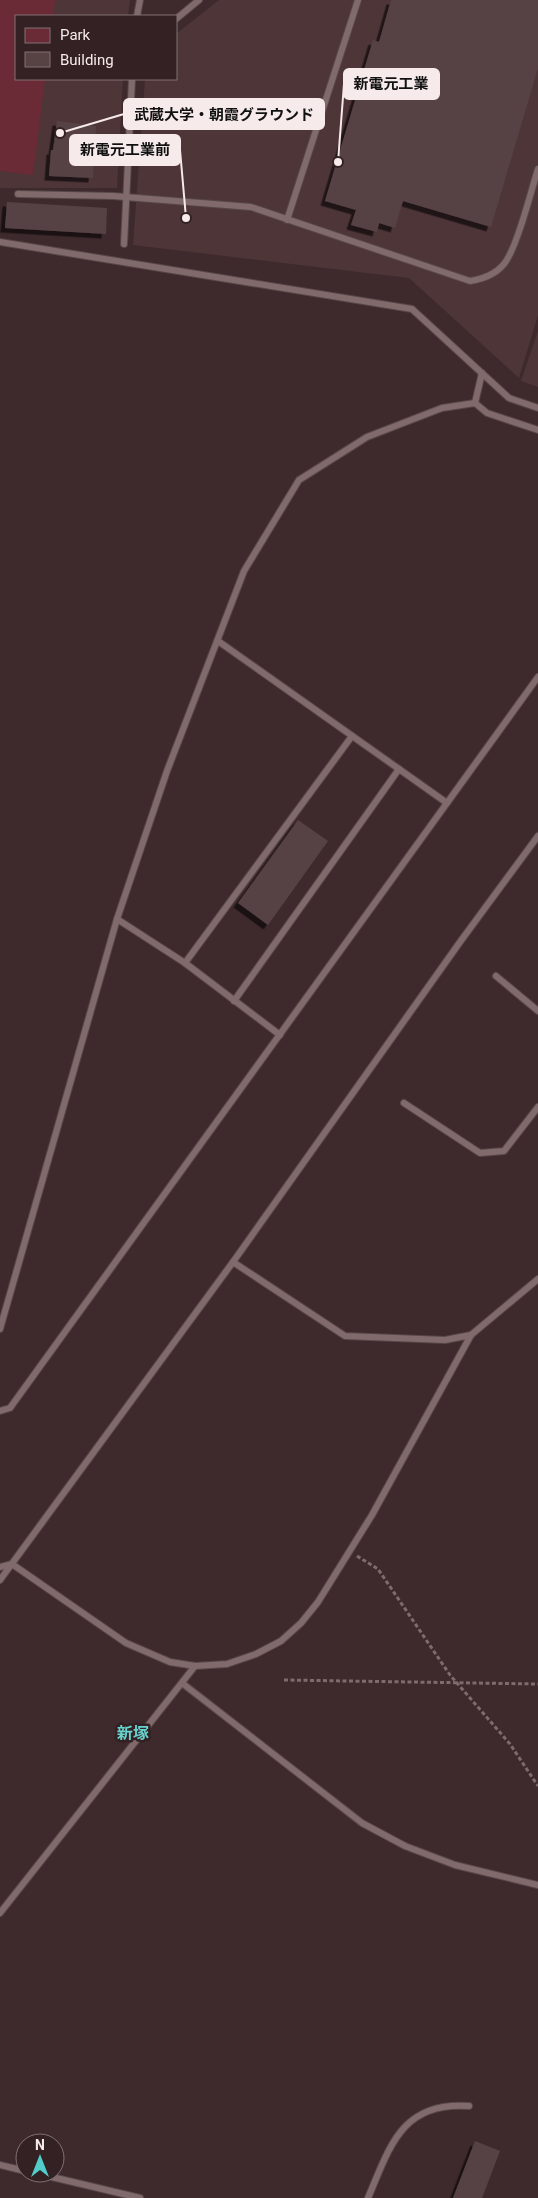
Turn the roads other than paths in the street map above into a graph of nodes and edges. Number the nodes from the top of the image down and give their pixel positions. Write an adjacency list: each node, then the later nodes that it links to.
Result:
1 (140, 0): 4 (lane)
2 (199, 0): 5 (lane)
3 (358, 0): 10 (lane)
4 (137, 15)
5 (178, 17)
6 (132, 80): 9 (lane)
7 (538, 169): 10 (lane)
8 (18, 194): 9 (lane)
9 (126, 197): 10 (lane); 12 (lane)
10 (287, 220)
11 (0, 242): 13 (lane)
12 (124, 244)
13 (482, 373): 14 (lane); 15 (lane)
14 (476, 403): 16 (lane); 17 (lane)
15 (538, 408)
16 (538, 430)
17 (218, 641): 19 (lane); 23 (lane)
18 (538, 677): 21 (lane)
19 (352, 736): 20 (lane); 24 (lane)
20 (399, 769): 21 (lane); 26 (lane)
21 (447, 803): 28 (lane)
22 (538, 836): 31 (lane)
23 (117, 919): 24 (lane); 33 (lane)
24 (185, 963): 26 (lane)
25 (496, 976): 27 (lane)
26 (234, 1001): 28 (lane)
27 (538, 1011)
28 (280, 1035): 35 (lane)
29 (404, 1103): 30 (lane)
30 (538, 1107)
31 (233, 1262): 34 (lane); 36 (lane)
32 (538, 1279): 34 (lane)
33 (0, 1328)
34 (471, 1335): 39 (lane)
35 (0, 1411)
36 (12, 1564): 37 (lane); 38 (lane); 39 (lane)
37 (0, 1567)
38 (0, 1580)
39 (196, 1666): 40 (lane)
40 (182, 1683): 41 (lane); 42 (lane)
41 (538, 1885)
42 (0, 1913)
43 (469, 2106): 48 (lane)
44 (0, 2165): 45 (lane)
45 (15, 2169)
46 (65, 2180): 47 (lane)
47 (140, 2198)
48 (368, 2198)

